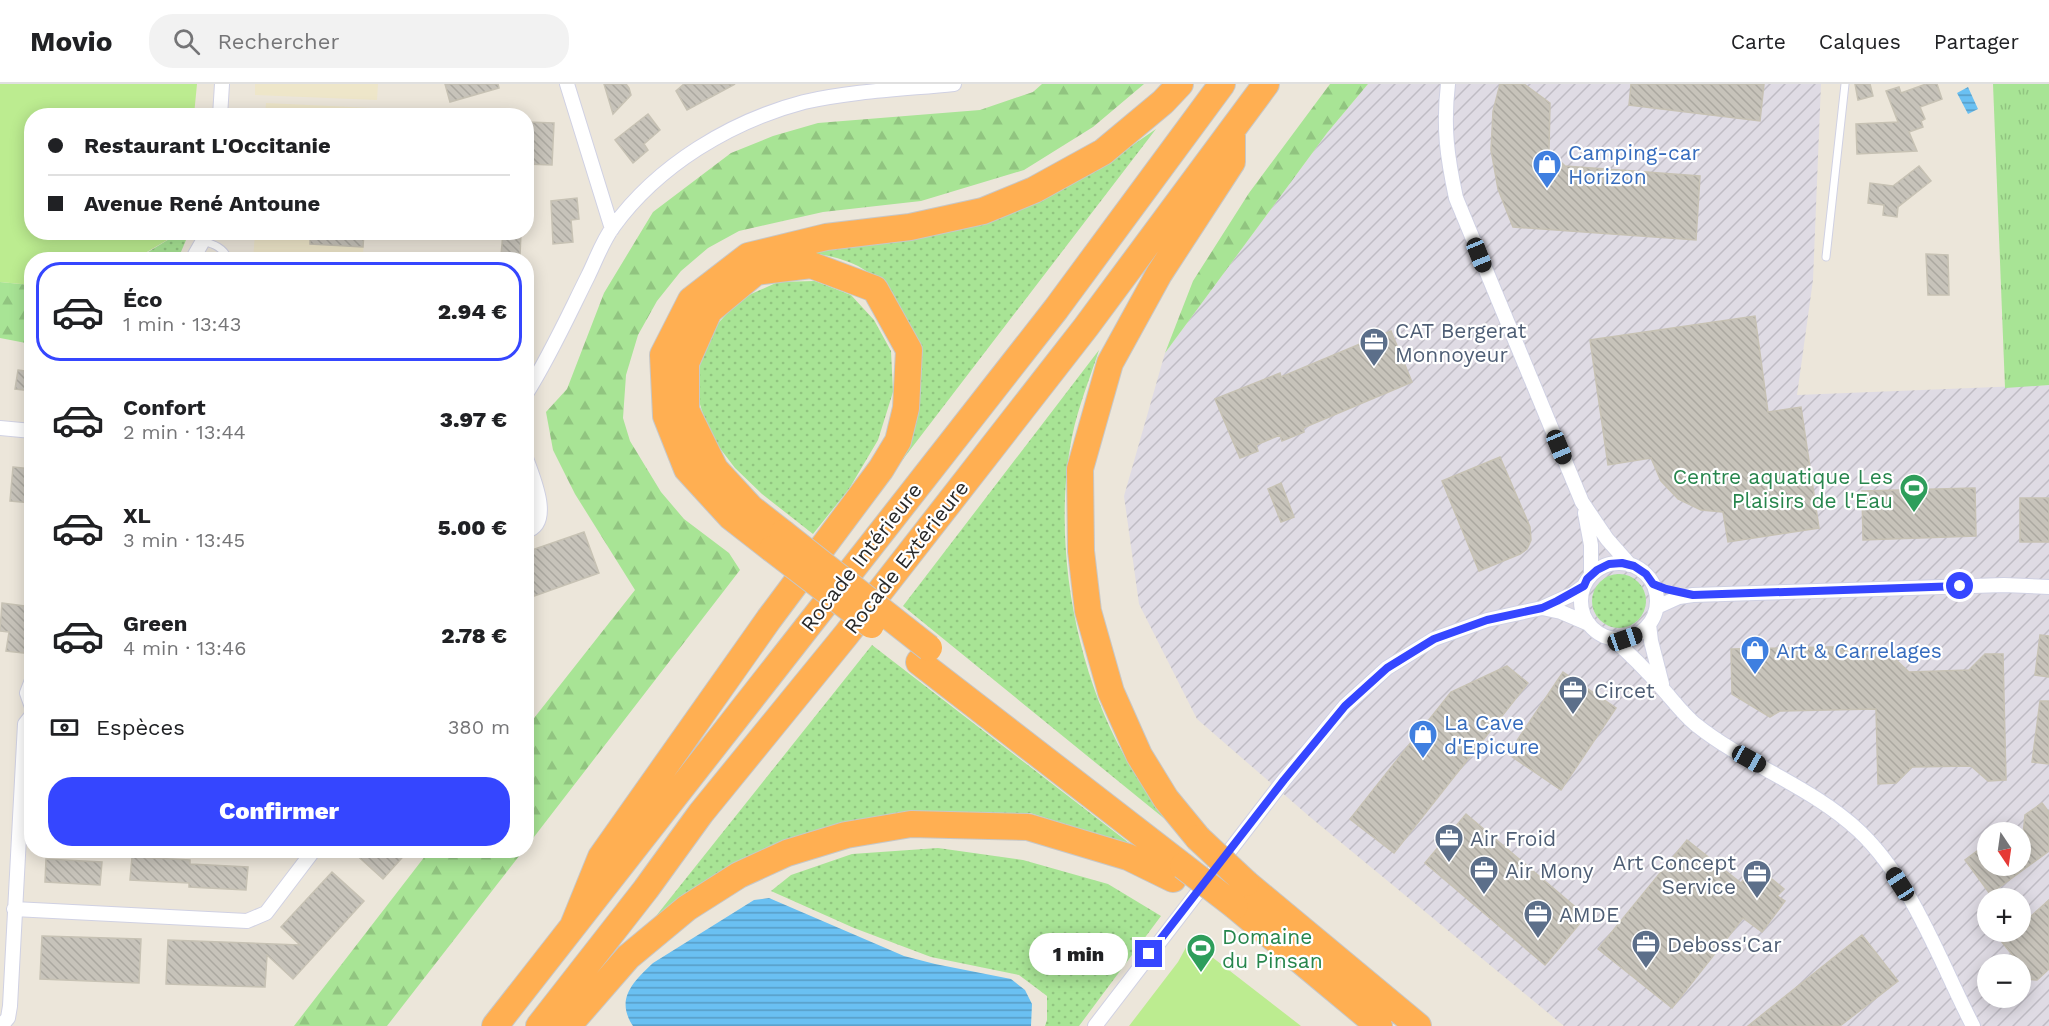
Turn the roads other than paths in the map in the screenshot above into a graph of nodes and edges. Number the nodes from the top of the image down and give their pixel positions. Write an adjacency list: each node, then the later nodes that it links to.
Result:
1 (222, 84): 10 (street)
2 (567, 84): 12 (street)
3 (954, 84): 9 (street)
4 (1180, 84): 22 (highway)
5 (1222, 84): 39 (highway, Rocade Intérieure)
6 (1266, 84): 11 (highway, Rocade Extérieure)
7 (1448, 84): 20 (street)
8 (1845, 84): 15 (lane)
9 (832, 90): 12 (street)
10 (220, 108)
11 (1232, 131): 36 (highway); 42 (highway, Rocade Extérieure)
12 (612, 229): 16 (street)
13 (209, 240): 14 (lane)
14 (224, 252)
15 (1826, 257)
16 (534, 381)
17 (2, 428): 18 (street)
18 (24, 430)
19 (534, 485): 21 (street)
20 (1582, 502): 23 (street); 24 (street)
21 (534, 527)
22 (777, 541): 36 (highway, bridge); 39 (highway)
23 (1630, 565): 24 (street); 25 (street)
24 (1588, 581): 29 (street); 30 (street)
25 (1653, 584): 27 (street); 28 (street)
26 (2049, 587): 27 (street)
27 (1693, 595): 28 (street)
28 (1657, 607): 31 (street)
29 (1542, 608): 30 (street); 44 (street)
30 (1589, 624): 32 (street)
31 (1649, 624): 32 (street); 33 (street)
32 (1613, 639): 33 (street)
33 (1663, 689): 47 (street)
34 (24, 724): 38 (street)
35 (308, 858): 38 (street)
36 (1186, 859): 37 (highway); 37 (highway, bridge); 43 (highway)
37 (1237, 899): 45 (highway); 46 (highway)
38 (14, 909): 40 (street)
39 (573, 926): 41 (highway, Rocade Intérieure)
40 (1, 1026)
41 (495, 1026)
42 (539, 1026)
43 (568, 1026)
44 (1095, 1026)
45 (1379, 1026)
46 (1418, 1026)
47 (1973, 1026)

